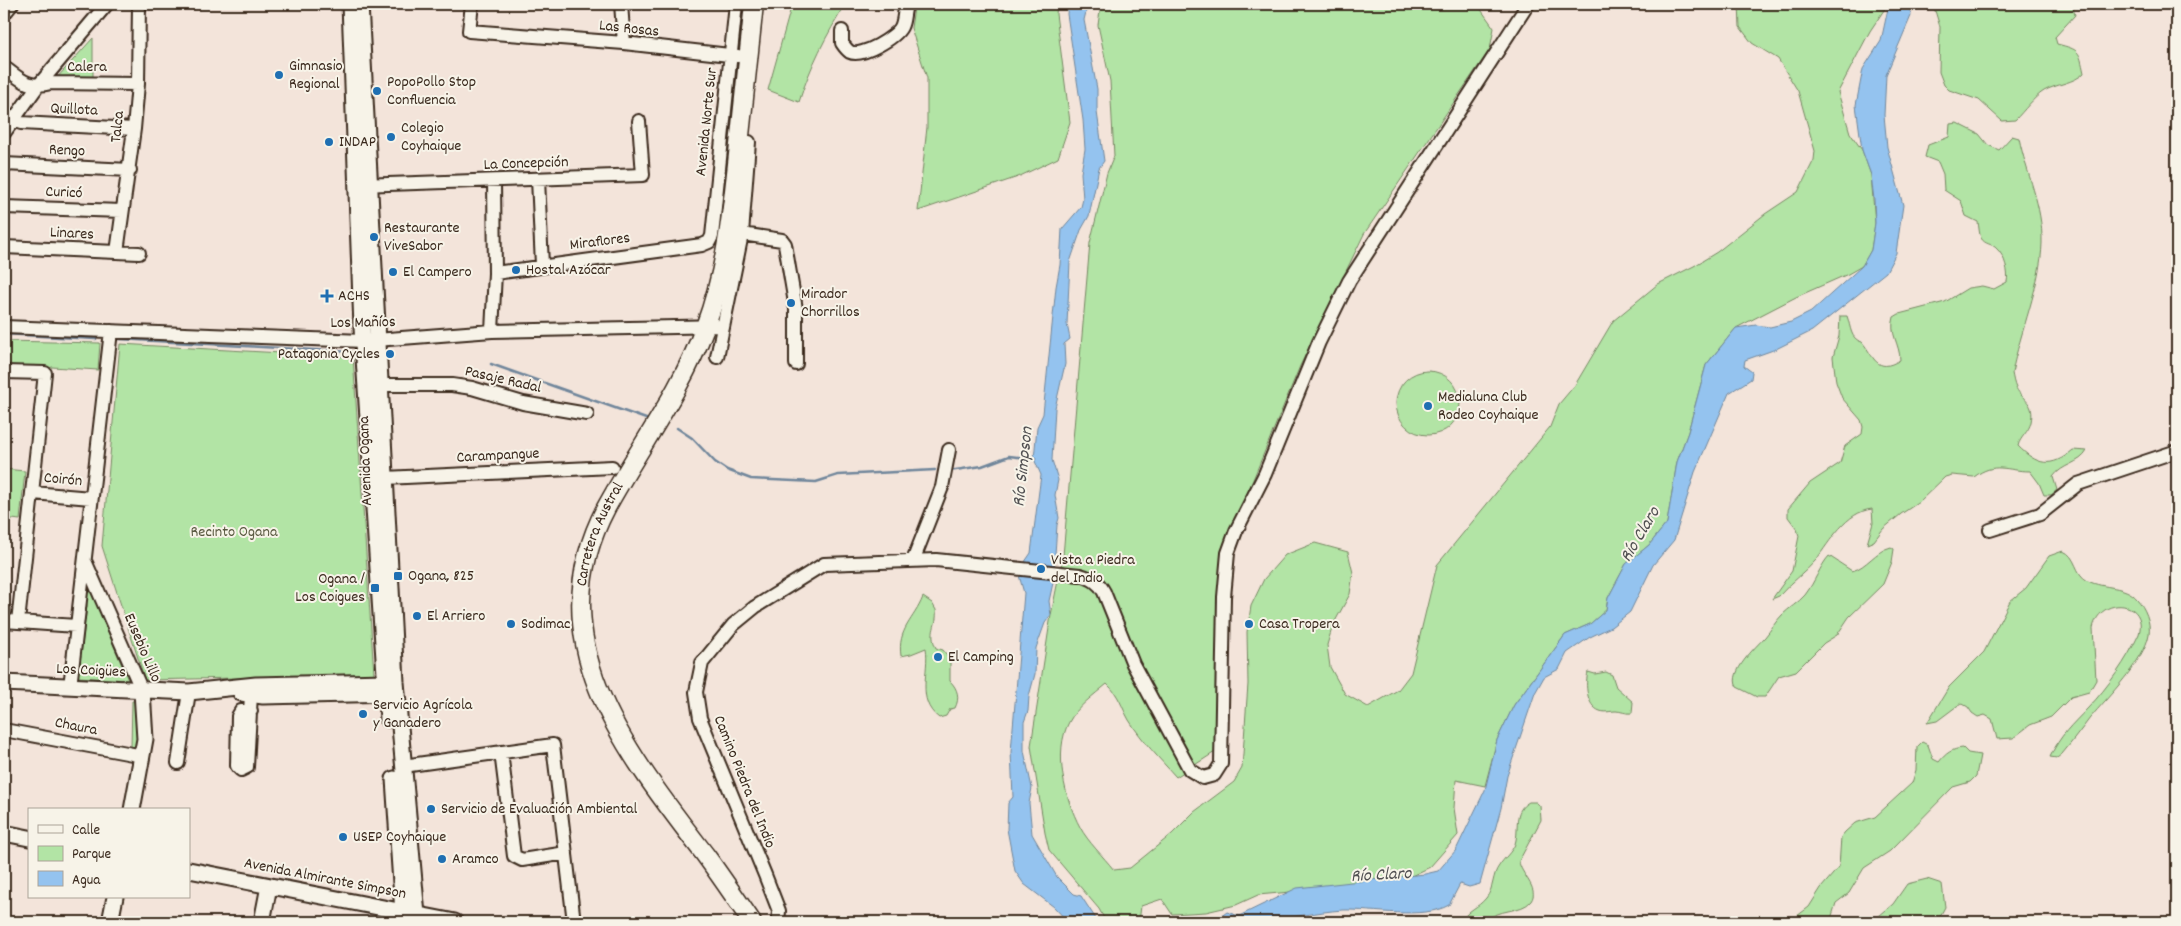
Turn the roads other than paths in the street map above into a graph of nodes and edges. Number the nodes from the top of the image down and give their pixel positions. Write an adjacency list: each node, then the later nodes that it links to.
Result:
1 (12, 4): 12 (street)
2 (107, 4): 19 (street)
3 (139, 4): 18 (street, Talca)
4 (350, 4): 29 (main road, Avenida Ogana)
5 (360, 4): 29 (main road, Avenida Ogana)
6 (472, 4): 14 (street, Las Rosas)
7 (621, 4): 14 (street)
8 (736, 4): 15 (street, Avenida Norte Sur)
9 (756, 4): 16 (highway, Carretera Austral)
10 (907, 4): 13 (street)
11 (1528, 4): 56 (street, Camino Piedra del Indio)
12 (4, 14)
13 (842, 31)
14 (624, 44): 15 (street, Las Rosas)
15 (730, 55): 16 (street, Las Rosas); 33 (street, Avenida Norte Sur)
16 (750, 58): 40 (highway, Carretera Austral)
17 (4, 67): 19 (street)
18 (138, 84): 19 (street, Calera); 22 (street, Talca)
19 (37, 87): 20 (street)
20 (12, 120): 22 (street, Quillota); 23 (street)
21 (639, 122): 27 (street, La Concepción)
22 (134, 129): 26 (street, Talca)
23 (4, 133)
24 (749, 142): 32 (street)
25 (4, 164): 26 (street, Rengo)
26 (130, 170): 31 (street, Talca)
27 (538, 179): 28 (street, La Concepción); 37 (street)
28 (494, 181): 29 (street, La Concepción); 38 (street)
29 (363, 185): 43 (main road, Avenida Ogana)
30 (4, 207): 31 (street, Curicó)
31 (122, 212): 35 (street, Talca)
32 (742, 234): 40 (street); 45 (street)
33 (708, 242): 37 (street, Miraflores)
34 (4, 247): 35 (street, Linares)
35 (117, 252): 36 (street, Linares)
36 (138, 253)
37 (542, 266): 38 (street, Miraflores)
38 (496, 273): 42 (street)
39 (4, 327): 41 (street, Los Mañíos)
40 (713, 327): 42 (street, Los Mañíos); 44 (street); 86 (highway, Carretera Austral)
41 (111, 331): 43 (street, Los Mañíos); 54 (street, Eusebio Lillo)
42 (492, 331): 43 (street, Los Mañíos)
43 (370, 341): 47 (main road, Avenida Ogana); 63 (main road, Avenida Ogana)
44 (717, 357)
45 (796, 364)
46 (4, 372): 53 (street)
47 (381, 385): 48 (street, Pasaje Radal); 52 (main road, Avenida Ogana)
48 (587, 414)
49 (949, 450): 56 (street)
50 (2177, 451): 55 (street)
51 (612, 467): 52 (street, Carampangue)
52 (385, 478): 63 (main road, Avenida Ogana)
53 (33, 493): 54 (street, Coirón); 59 (street)
54 (91, 498): 57 (street, Eusebio Lillo)
55 (1990, 530)
56 (914, 561): 87 (street, Camino Piedra del Indio)
57 (86, 562): 60 (street, Eusebio Lillo); 64 (street, Eusebio Lillo)
58 (4, 621): 59 (street)
59 (18, 622): 60 (street)
60 (76, 626): 62 (street, Eusebio Lillo)
61 (4, 683): 62 (main road, Los Coigües)
62 (70, 688): 64 (main road, Los Coigües)
63 (390, 690): 65 (main road, Los Coigües); 67 (main road, Los Coigües); 73 (main road, Avenida Ogana); 81 (main road, Avenida Ogana)
64 (142, 691): 66 (main road, Los Coigües); 71 (main road, Eusebio Lillo)
65 (206, 691): 66 (main road, Los Coigües); 67 (main road, Los Coigües)
66 (189, 692): 72 (street)
67 (251, 694): 68 (street)
68 (251, 711)
69 (4, 730): 71 (street, Chaura)
70 (501, 752): 73 (street); 77 (street); 77 (street)
71 (143, 756): 74 (main road, Eusebio Lillo)
72 (178, 763)
73 (403, 766): 81 (main road, Avenida Ogana)
74 (132, 808)
75 (4, 832): 76 (main road)
76 (28, 838)
77 (566, 853): 85 (street)
78 (190, 870): 79 (main road, Avenida Almirante Simpson)
79 (269, 886): 81 (main road, Avenida Almirante Simpson); 83 (main road)
80 (115, 898): 82 (main road)
81 (412, 917): 84 (main road, Avenida Almirante Simpson)
82 (110, 922)
83 (262, 922)
84 (455, 922)
85 (574, 922)
86 (752, 922)
87 (778, 922)

